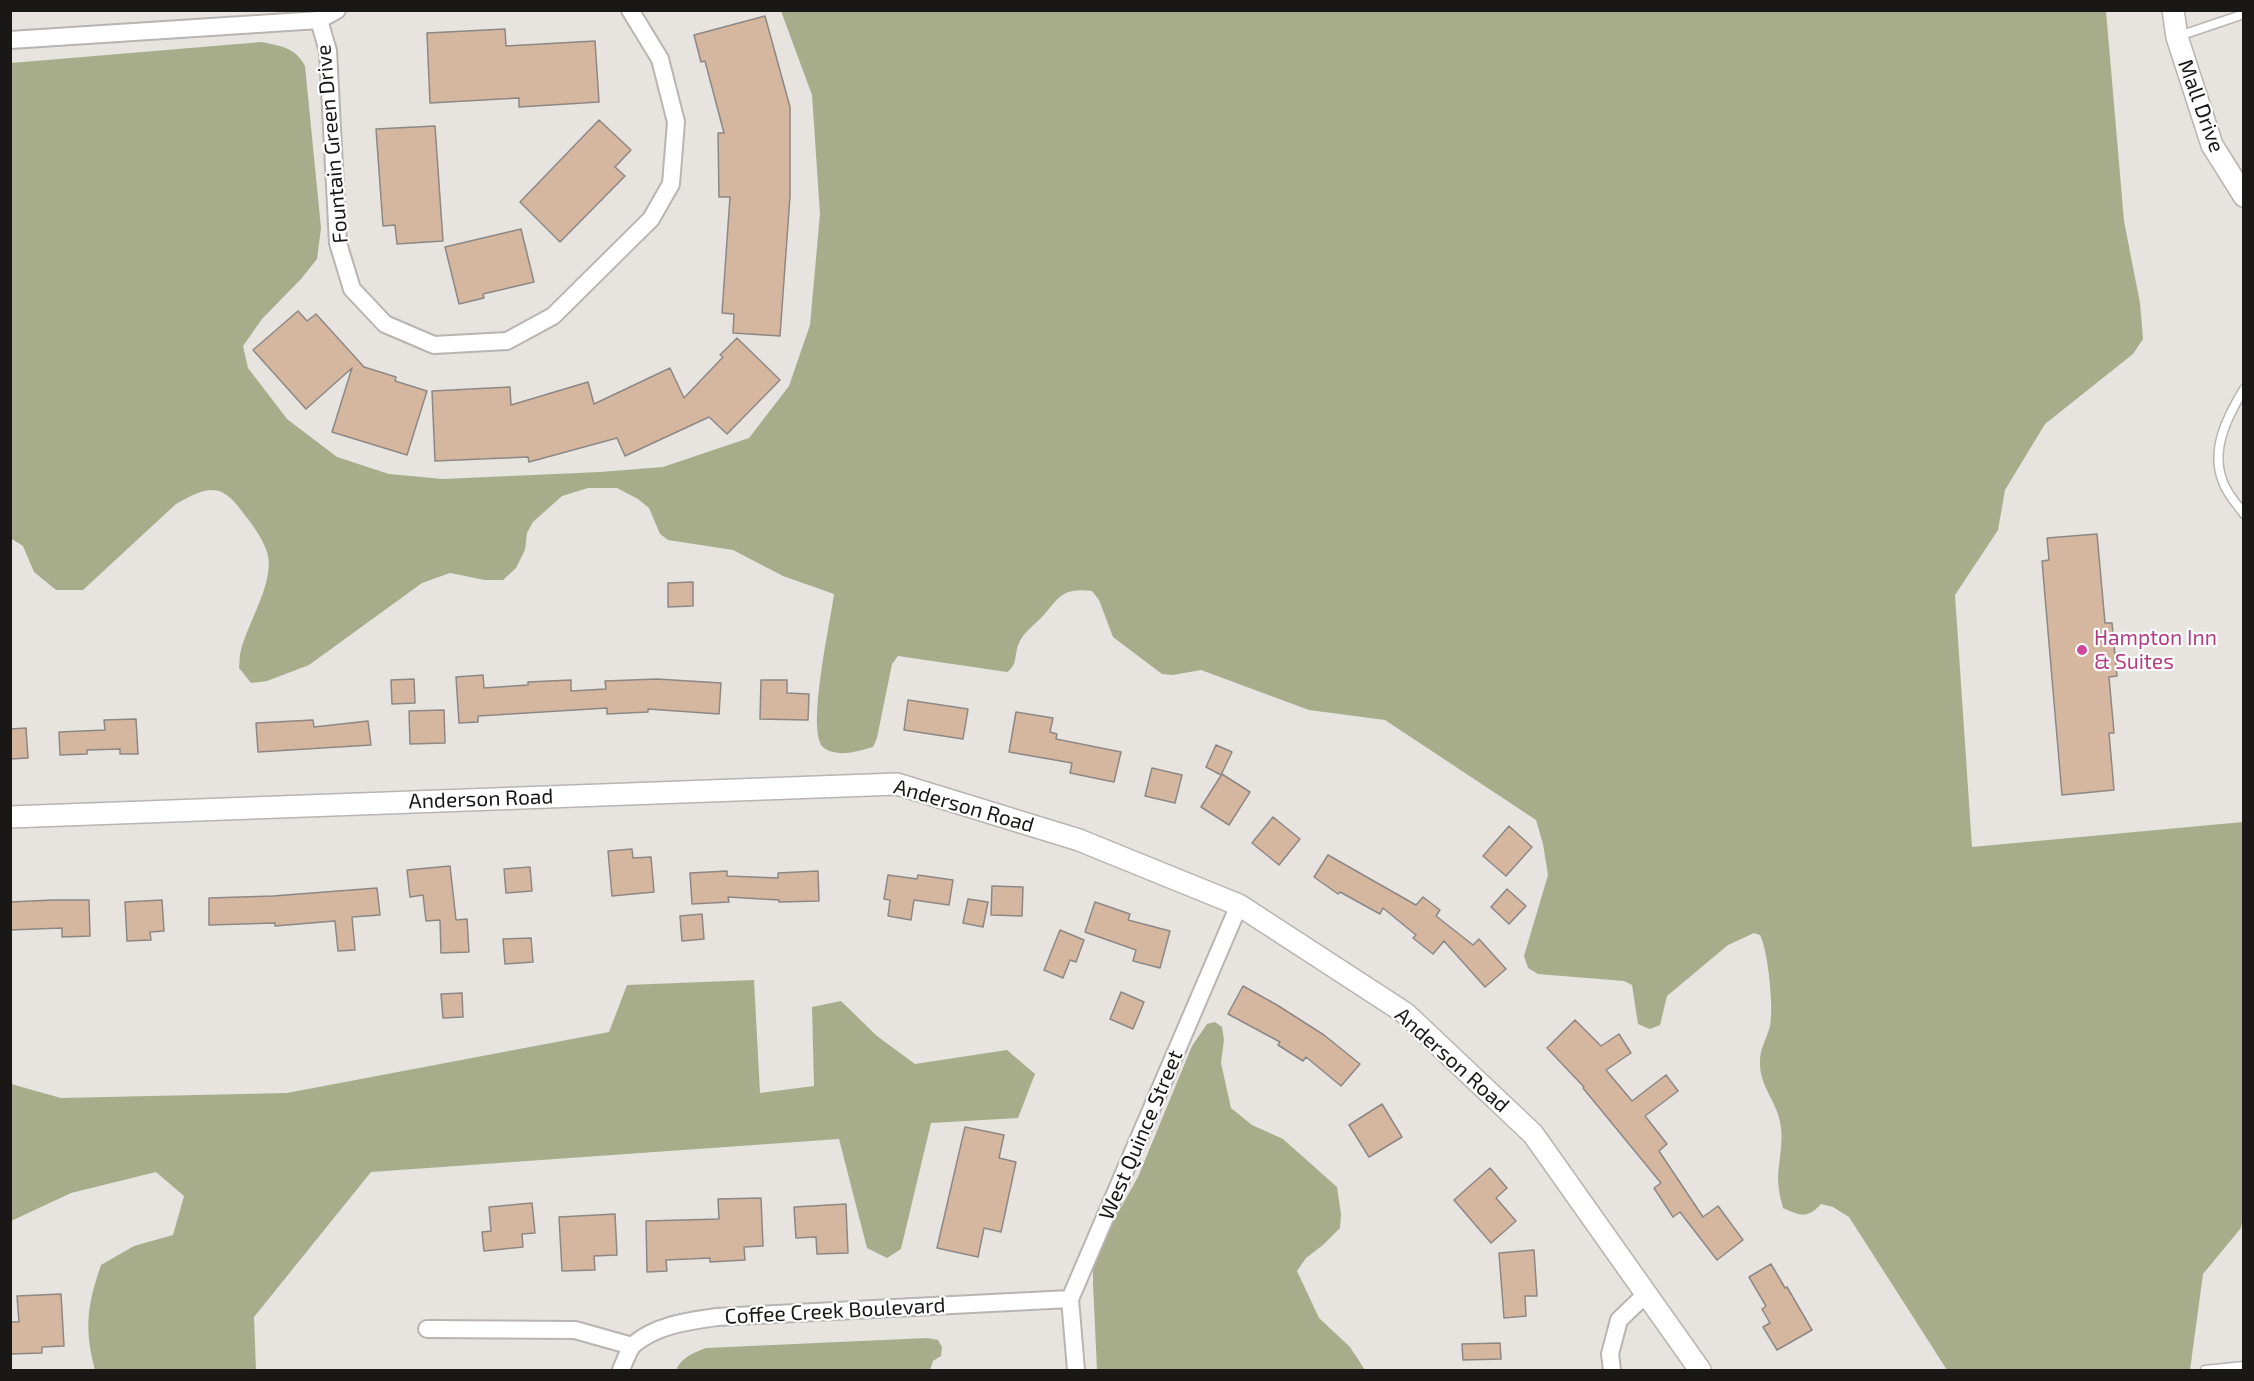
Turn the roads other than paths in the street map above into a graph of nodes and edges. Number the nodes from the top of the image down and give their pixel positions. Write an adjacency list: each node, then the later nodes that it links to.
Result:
1 (337, 10): 5 (street, Fountain Green Drive)
2 (630, 10): 5 (street, Fountain Green Drive)
3 (2173, 10): 6 (street, Mall Drive)
4 (2244, 14): 6 (lane)
5 (319, 20): 7 (street, Fountain Green Drive)
6 (2177, 37): 8 (street, Mall Drive)
7 (10, 40)
8 (2244, 196)
9 (2244, 389): 10 (lane)
10 (2244, 514)
11 (10, 816): 12 (street, Anderson Road)
12 (1239, 905): 13 (street, Anderson Road); 14 (street, West Quince Street)
13 (1646, 1294): 20 (street); 21 (street, Anderson Road)
14 (1070, 1299): 16 (street, Coffee Creek Boulevard); 19 (street, West Quince Street)
15 (427, 1329): 16 (street)
16 (632, 1346): 18 (street)
17 (2244, 1366): 22 (lane)
18 (621, 1371)
19 (1076, 1371)
20 (1612, 1371)
21 (1700, 1371)
22 (2205, 1371)

